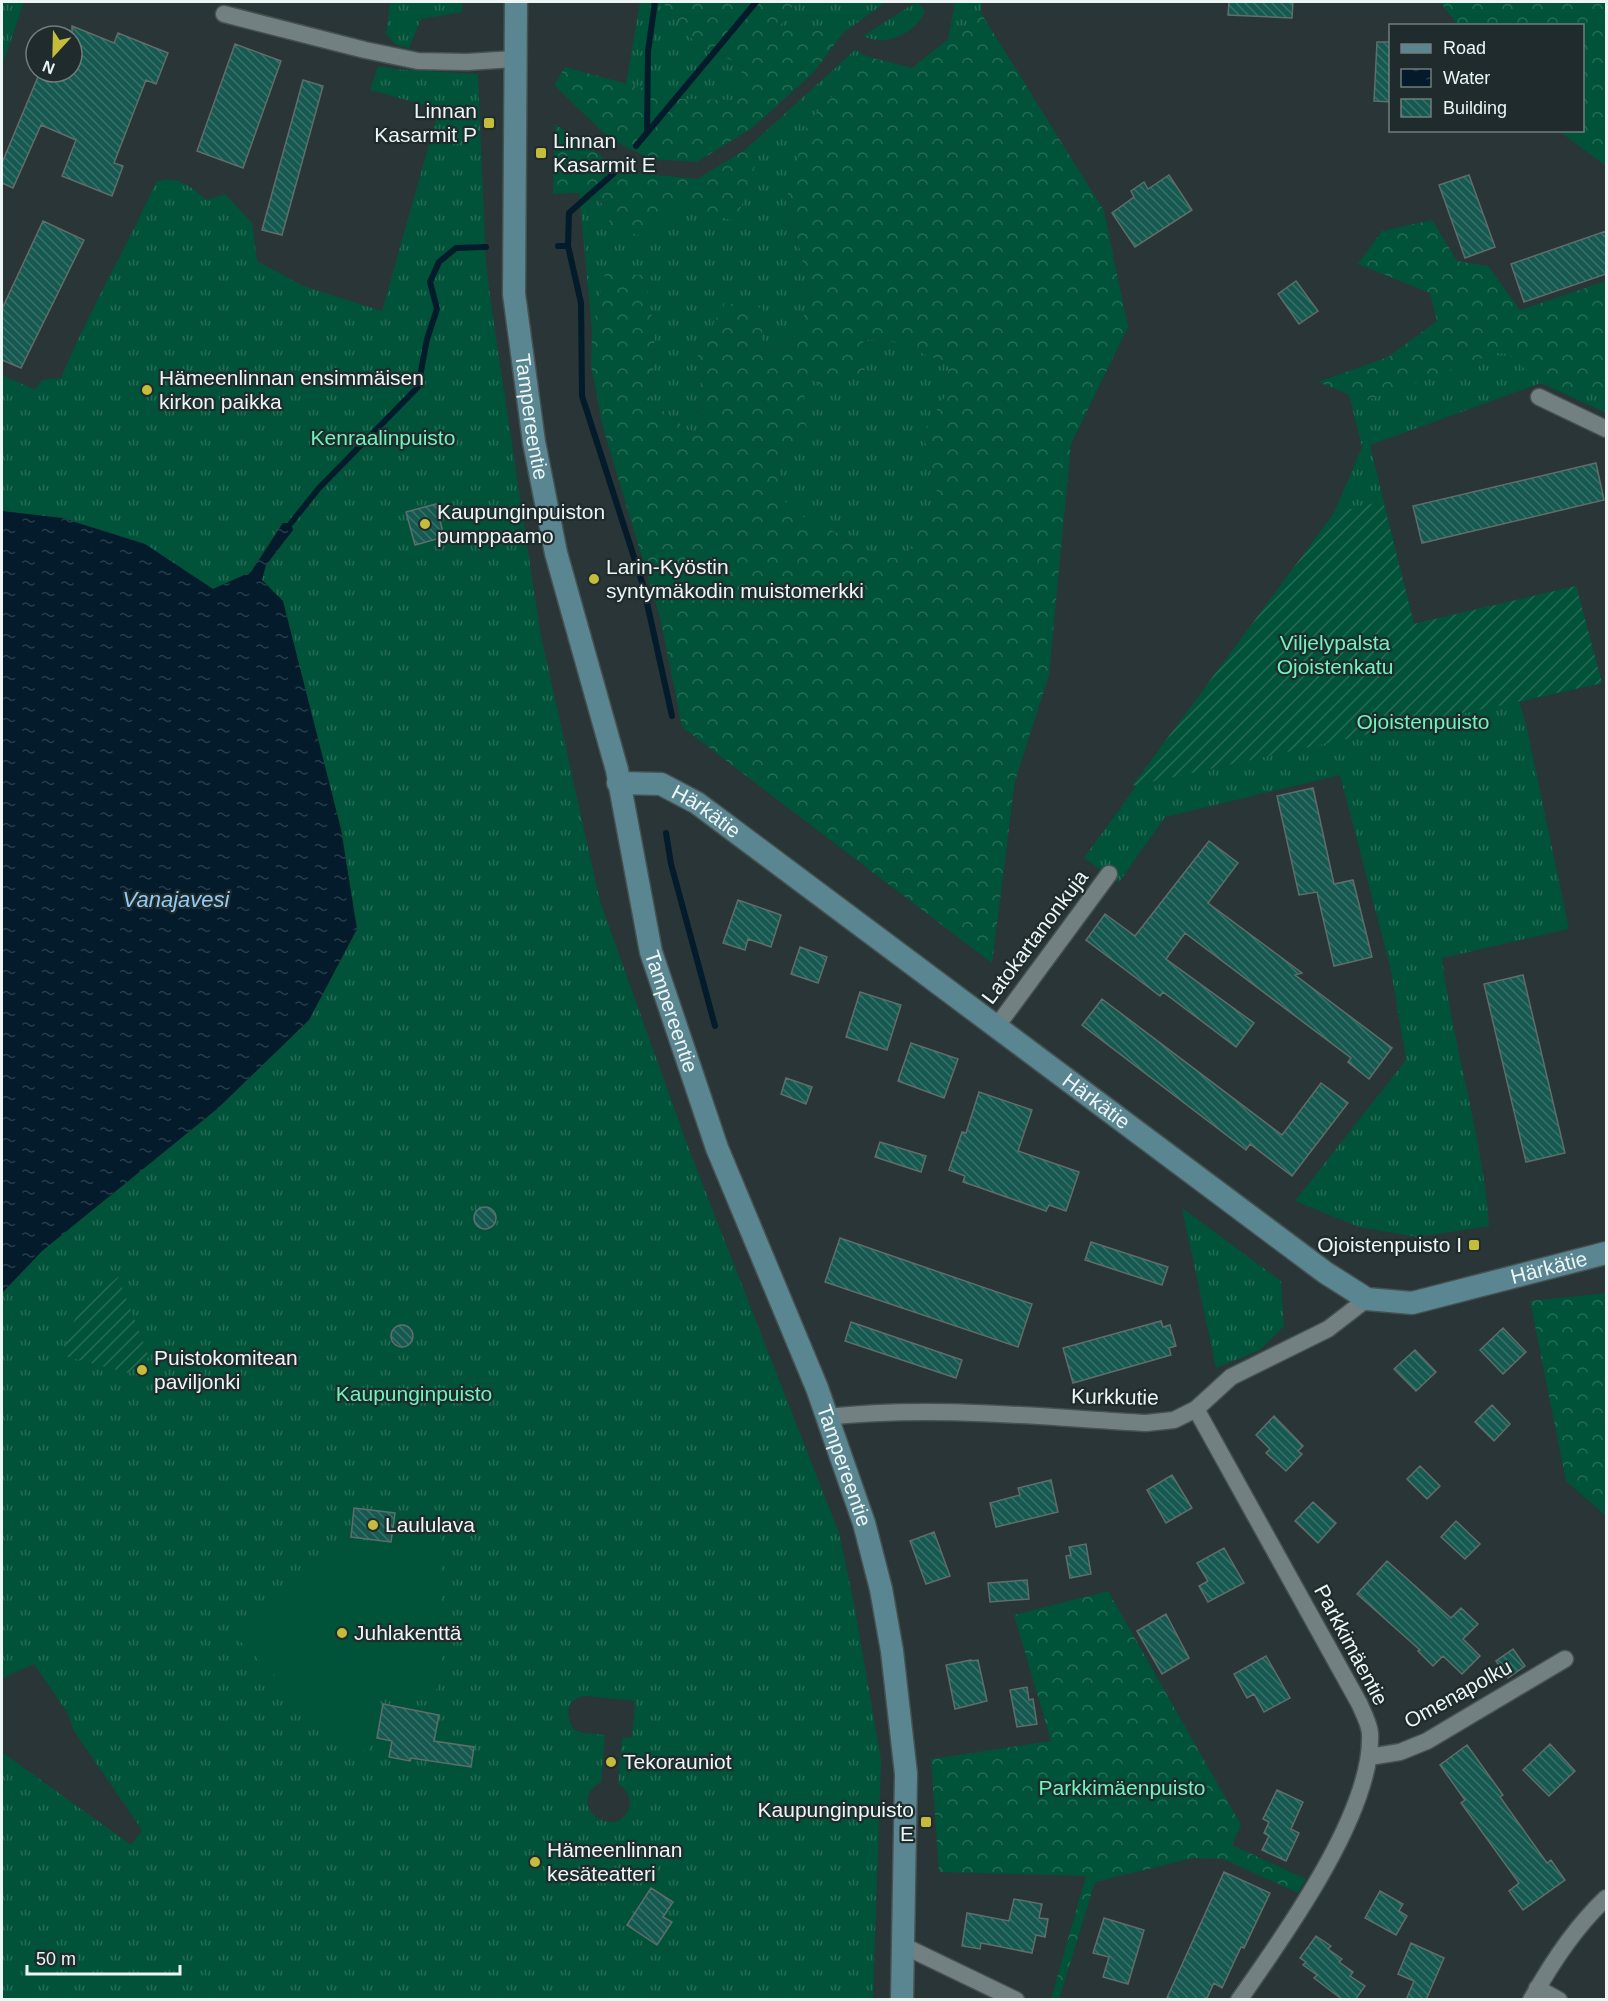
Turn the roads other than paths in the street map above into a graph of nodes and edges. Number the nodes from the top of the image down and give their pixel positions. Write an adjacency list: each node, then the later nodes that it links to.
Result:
1 (516, 2): 3 (main road, Tampereentie)
2 (224, 14): 3 (street)
3 (514, 59): 6 (main road, Tampereentie)
4 (1539, 397): 5 (street)
5 (1606, 429)
6 (618, 783): 8 (main road, Härkätie); 12 (main road, Tampereentie)
7 (1109, 874): 8 (street, Latokartanonkuja)
8 (997, 1026): 10 (main road, Härkätie)
9 (1606, 1253): 10 (main road, Härkätie)
10 (1367, 1299): 11 (street, Kurkkutie)
11 (1196, 1409): 12 (street, Kurkkutie); 14 (street, Parkkimäentie)
12 (826, 1417): 16 (main road, Tampereentie)
13 (1565, 1659): 14 (street, Omenapolku)
14 (1369, 1757): 20 (street, Parkkimäentie)
15 (1606, 1898): 17 (street)
16 (902, 1945): 18 (main road, Tampereentie); 19 (street)
17 (1534, 1994): 21 (street)
18 (902, 2000)
19 (1016, 2000)
20 (1239, 2000)
21 (1559, 2000)

